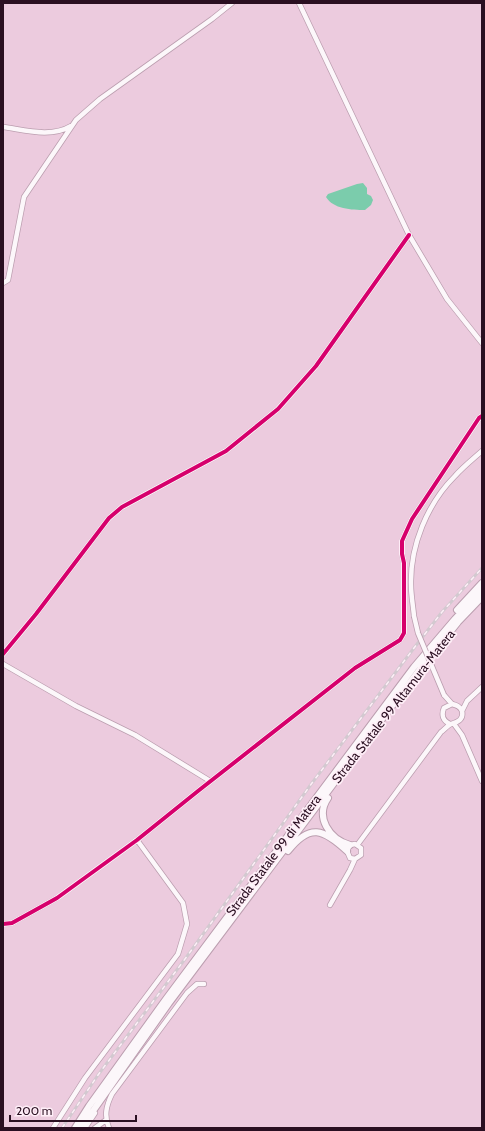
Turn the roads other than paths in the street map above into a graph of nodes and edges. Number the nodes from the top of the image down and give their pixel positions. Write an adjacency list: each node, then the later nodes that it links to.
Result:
1 (232, 3): 3 (street)
2 (299, 3): 5 (street)
3 (73, 125): 4 (street); 6 (street)
4 (3, 127)
5 (409, 235): 7 (street); 13 (street)
6 (3, 283)
7 (482, 343)
8 (482, 416): 28 (street)
9 (482, 451): 17 (street, bridge)
10 (482, 583): 15 (highway)
11 (482, 590): 15 (highway, Strada Statale 99 di Matera)
12 (482, 597): 24 (highway, Strada Statale 99 Altamura-Matera)
13 (3, 654)
14 (3, 664): 28 (street)
15 (414, 667): 42 (highway, Strada Statale 99 di Matera)
16 (482, 687): 18 (street)
17 (444, 694): 19 (street); 20 (street)
18 (467, 702): 19 (street); 21 (street)
19 (454, 704): 20 (street); 21 (street)
20 (444, 708): 22 (street)
21 (462, 711): 23 (street)
22 (444, 720): 25 (street); 26 (street)
23 (460, 721): 25 (street); 27 (street)
24 (380, 723): 32 (highway); 37 (highway, Strada Statale 99 Altamura-Matera)
25 (452, 724): 26 (street); 27 (street)
26 (441, 732): 31 (street)
27 (462, 735): 29 (street)
28 (210, 781): 30 (street)
29 (482, 781)
30 (137, 840): 36 (street); 41 (street)
31 (358, 844): 32 (street); 34 (street)
32 (350, 845): 33 (street)
33 (347, 851): 34 (street); 37 (highway)
34 (354, 859): 35 (street)
35 (330, 905)
36 (3, 924)
37 (214, 944): 39 (highway, Strada Statale 99 Altamura-Matera)
38 (204, 984): 40 (street)
39 (101, 1099): 43 (highway, Strada Statale 99 Altamura-Matera); 44 (street)
40 (106, 1120): 45 (street); 46 (street)
41 (53, 1128)
42 (75, 1128)
43 (81, 1128)
44 (86, 1128)
45 (95, 1128)
46 (109, 1128)

